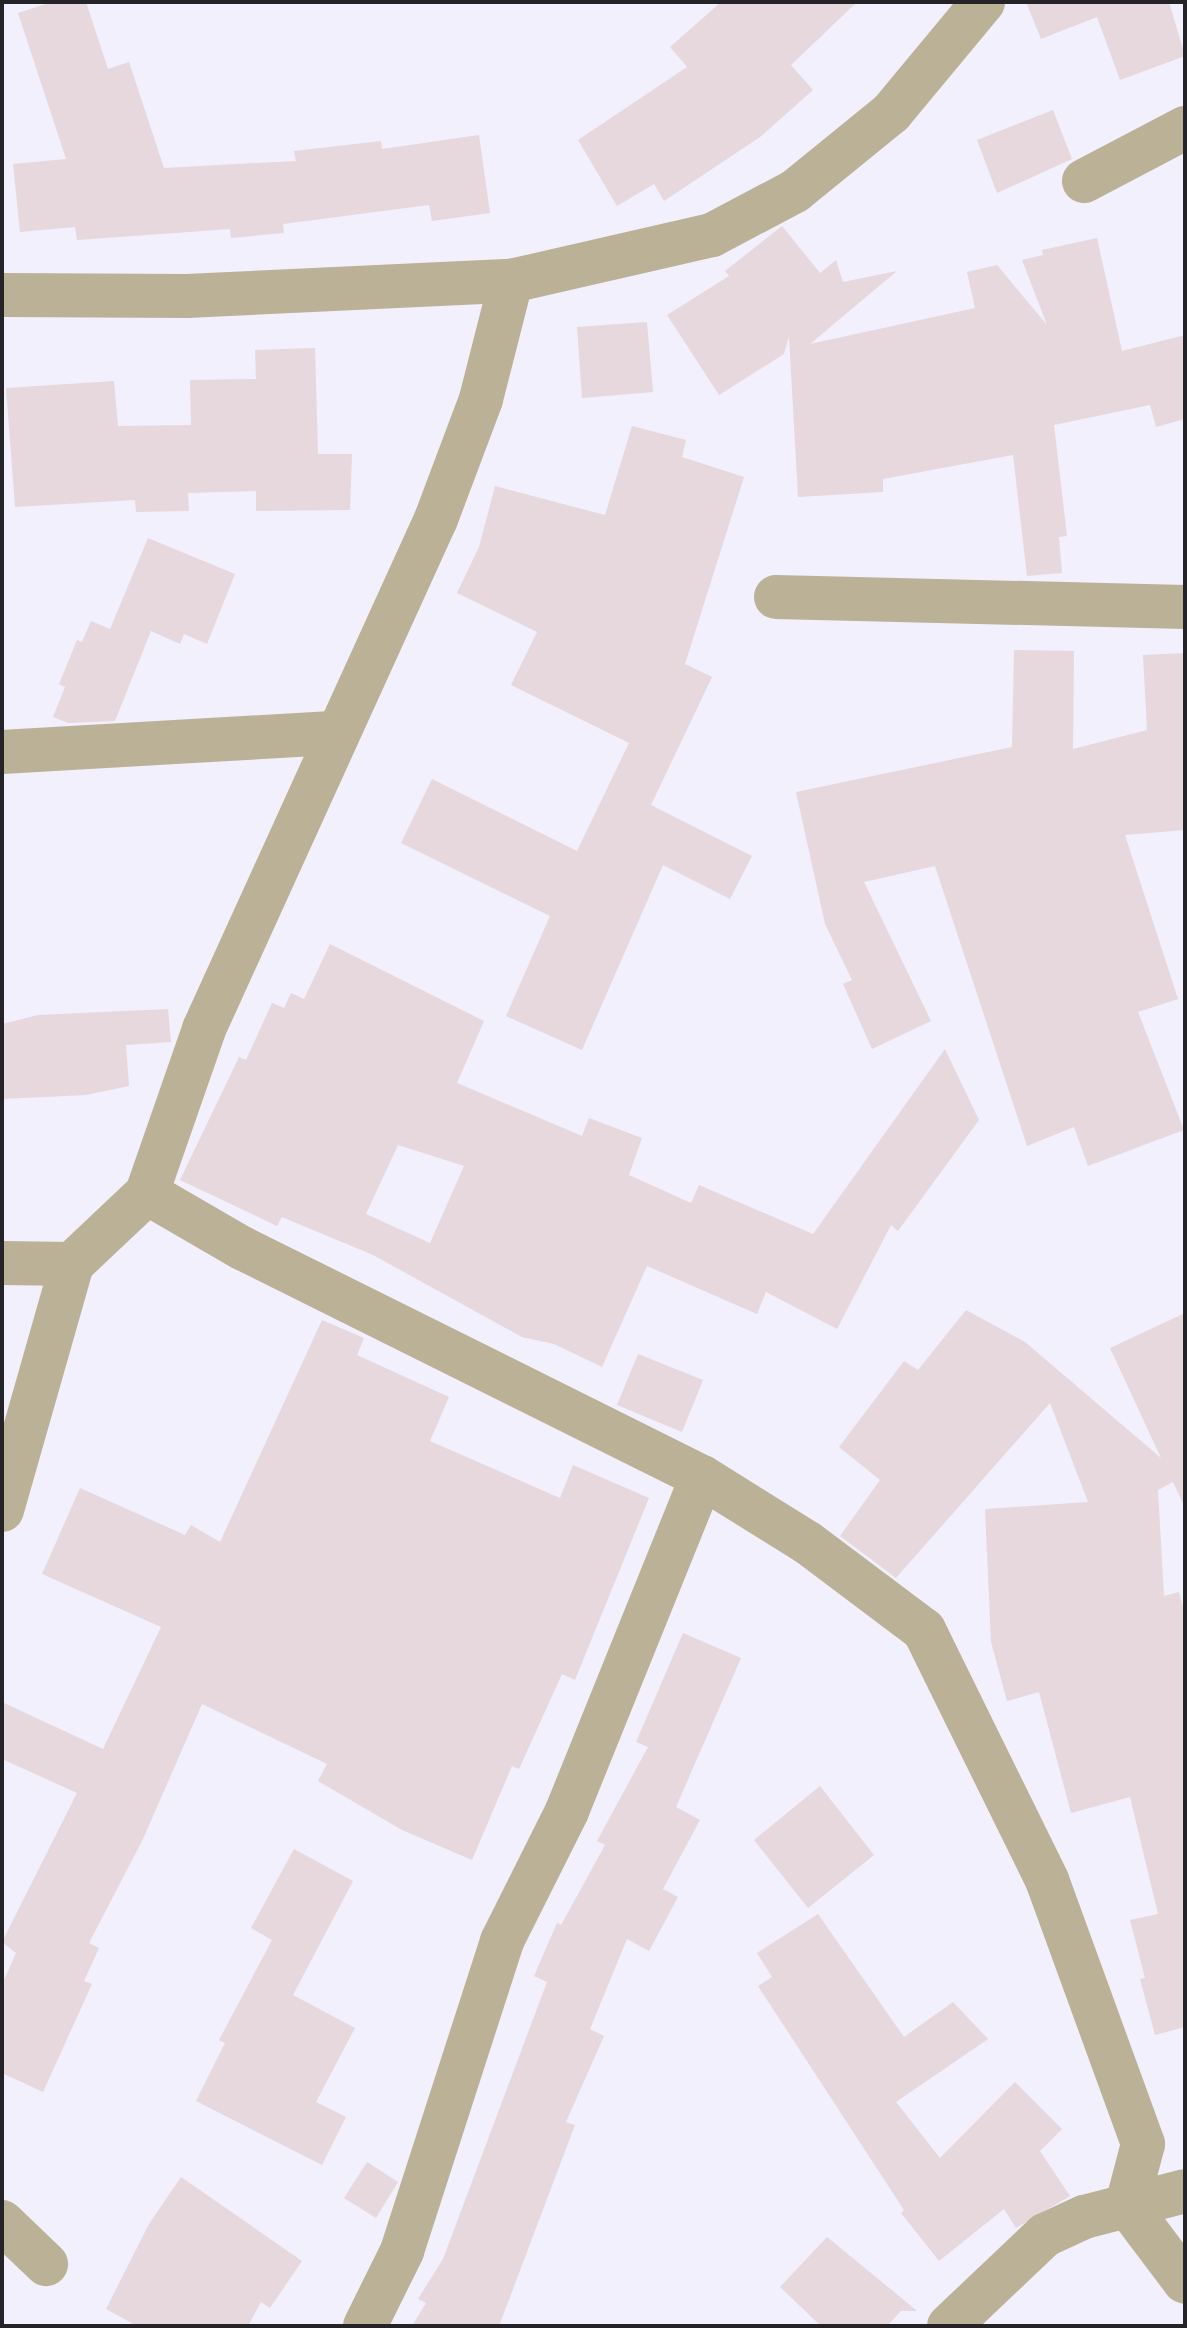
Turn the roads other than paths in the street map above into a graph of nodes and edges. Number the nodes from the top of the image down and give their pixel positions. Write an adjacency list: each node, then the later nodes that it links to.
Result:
1 (983, 2): 4 (street)
2 (1185, 128): 3 (street)
3 (1084, 181)
4 (511, 281): 5 (street); 8 (street)
5 (2, 295)
6 (776, 597): 7 (street)
7 (1185, 607)
8 (336, 733): 9 (street); 10 (street)
9 (2, 752)
10 (147, 1193): 12 (street); 13 (street)
11 (2, 1263): 12 (street)
12 (72, 1264): 14 (street)
13 (702, 1477): 16 (street); 20 (street)
14 (2, 1510)
15 (1185, 2191): 16 (street)
16 (1127, 2205): 19 (street); 21 (street)
17 (2, 2222): 18 (street)
18 (46, 2264)
19 (1185, 2282)
20 (365, 2326)
21 (949, 2326)

